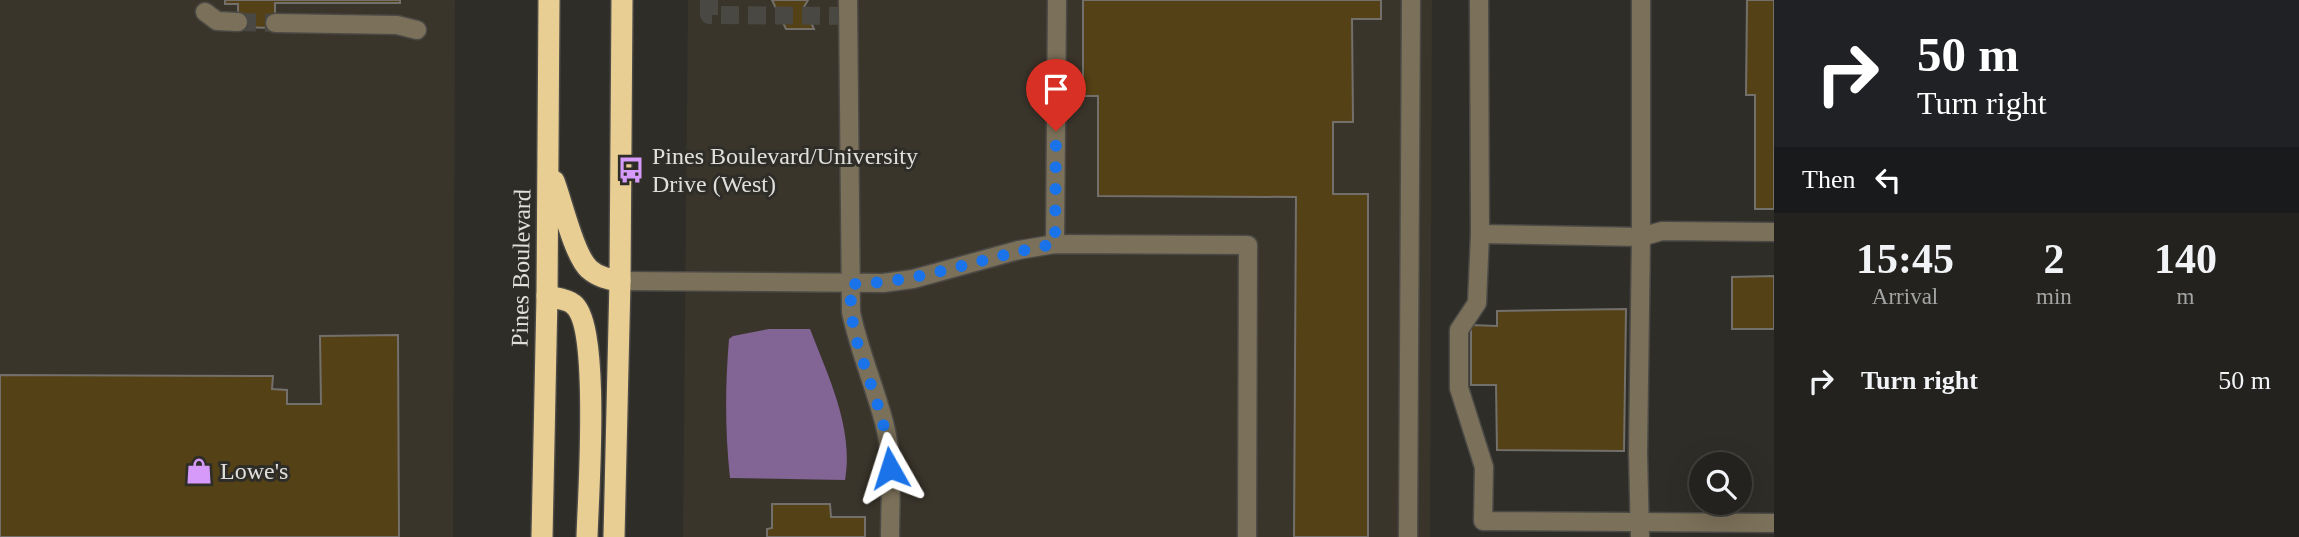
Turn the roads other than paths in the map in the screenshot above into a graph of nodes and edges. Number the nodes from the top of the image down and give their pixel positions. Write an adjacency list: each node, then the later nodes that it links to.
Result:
1 (549, 0): 12 (highway, Pines Boulevard)
2 (622, 0): 17 (highway)
3 (848, 0): 18 (lane)
4 (1057, 0): 16 (lane)
5 (1411, 0): 27 (lane)
6 (1479, 0): 14 (lane)
7 (1641, 0): 15 (lane)
8 (205, 12): 9 (lane)
9 (238, 22)
10 (275, 23): 11 (lane)
11 (417, 30)
12 (549, 166): 17 (highway); 19 (highway, Pines Boulevard)
13 (1774, 232): 15 (lane)
14 (1480, 234): 15 (lane); 21 (lane)
15 (1641, 237): 21 (lane)
16 (1055, 244): 18 (lane); 26 (lane)
17 (620, 281): 18 (lane); 24 (highway)
18 (850, 284): 25 (lane)
19 (547, 296): 22 (highway, Pines Boulevard); 23 (highway)
20 (1774, 523): 21 (lane)
21 (1640, 530)
22 (542, 537)
23 (587, 537)
24 (614, 537)
25 (890, 537)
26 (1247, 537)
27 (1408, 537)

